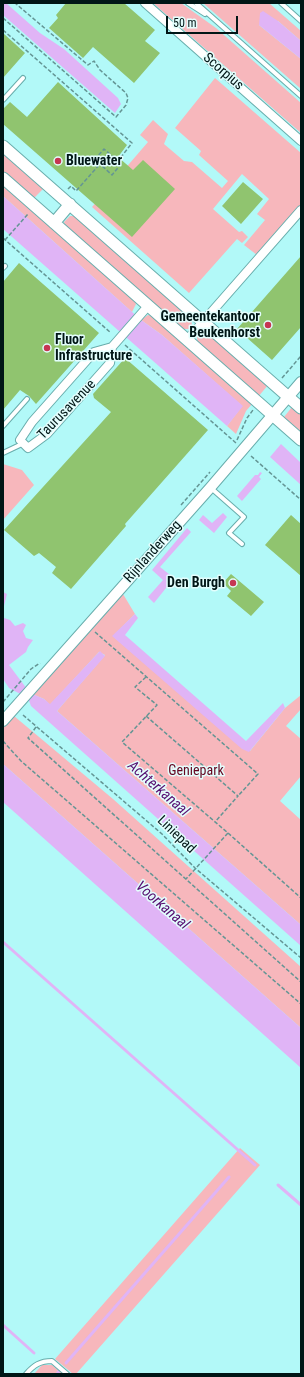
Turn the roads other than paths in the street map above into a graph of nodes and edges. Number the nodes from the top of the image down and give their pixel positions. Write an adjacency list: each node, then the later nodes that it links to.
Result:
1 (146, 3): 10 (street, Scorpius)
2 (188, 3): 5 (lane)
3 (196, 3): 5 (lane)
4 (281, 3): 6 (lane)
5 (212, 18): 8 (lane)
6 (301, 21)
7 (23, 78): 9 (lane)
8 (301, 96)
9 (3, 100)
10 (301, 141)
11 (3, 146): 13 (main road)
12 (3, 178): 15 (main road)
13 (70, 204): 15 (main road); 17 (main road)
14 (301, 210): 17 (street)
15 (54, 223): 16 (main road)
16 (148, 306): 18 (main road); 19 (street, Taurusavenue)
17 (204, 322): 18 (street); 21 (main road)
18 (187, 340): 24 (main road)
19 (112, 347): 27 (street, Taurusavenue); 27 (street, Taurusavenue)
20 (301, 382): 21 (street, Rijnlanderweg)
21 (288, 397): 23 (main road); 24 (street, Rijnlanderweg)
22 (26, 399): 25 (lane)
23 (301, 408)
24 (273, 415): 26 (main road); 29 (street, Rijnlanderweg)
25 (3, 426)
26 (301, 440)
27 (24, 443): 28 (lane)
28 (3, 453)
29 (210, 488): 30 (lane); 31 (street, Rijnlanderweg)
30 (242, 544)
31 (3, 721)
32 (26, 1374): 33 (lane)
33 (67, 1374)

